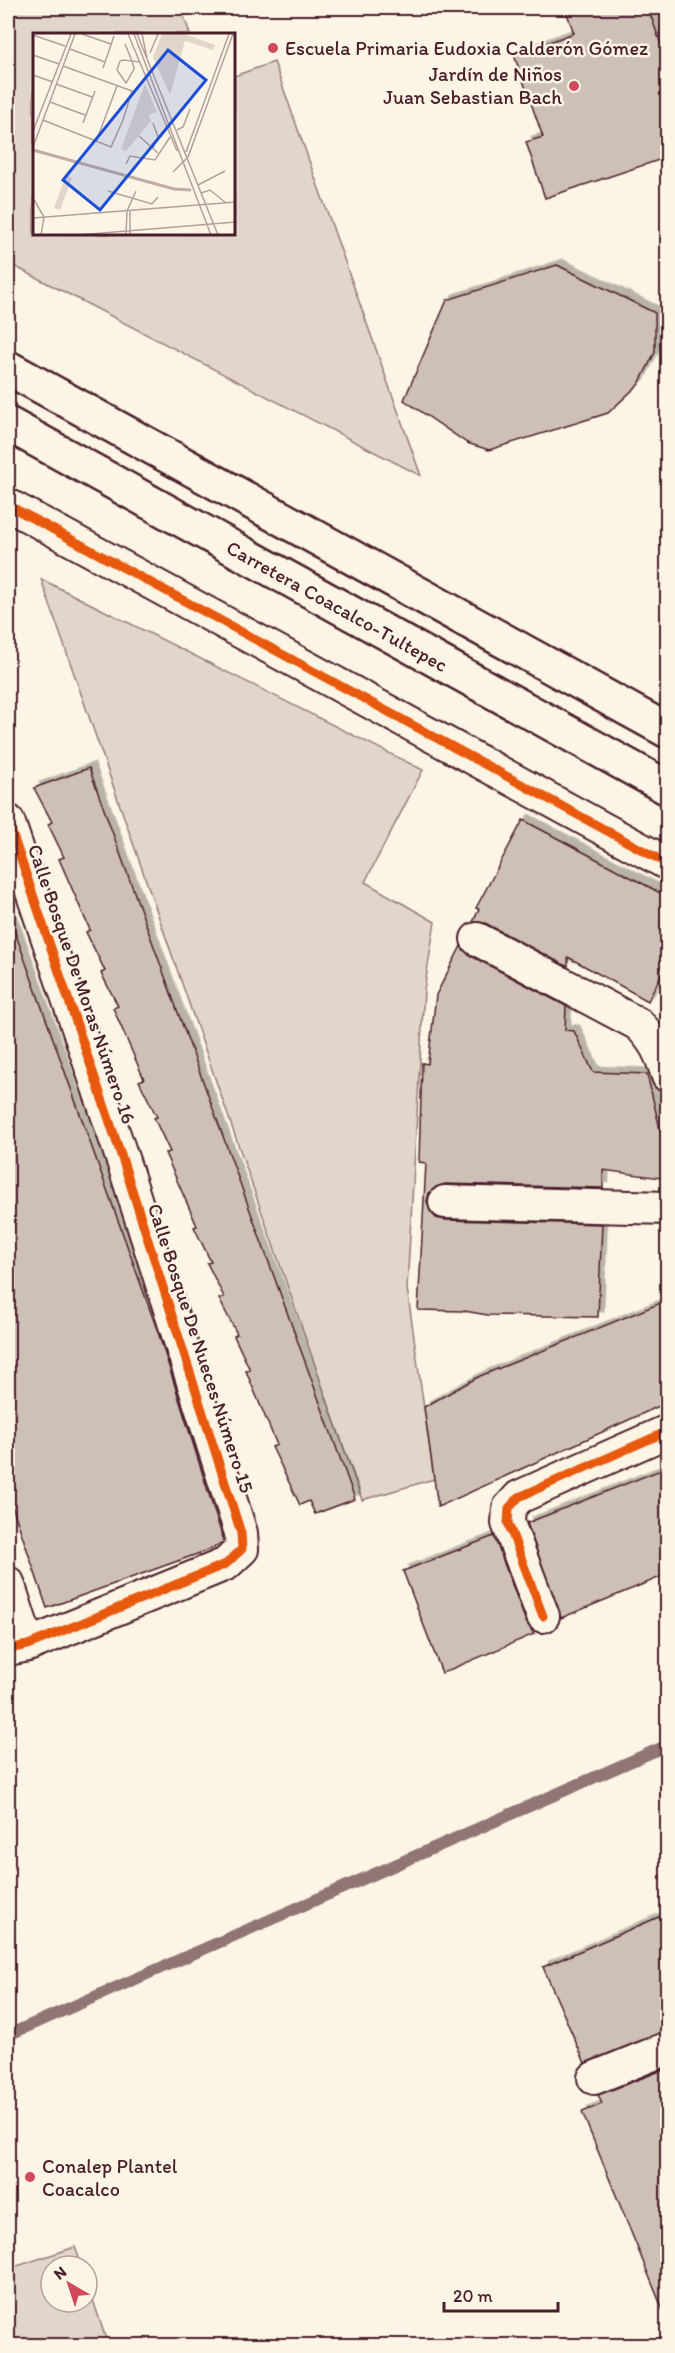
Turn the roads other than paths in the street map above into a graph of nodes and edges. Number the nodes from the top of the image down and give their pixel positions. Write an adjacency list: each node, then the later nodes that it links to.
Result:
1 (8, 368): 4 (main road)
2 (8, 424): 5 (main road, Carretera Coacalco-Tultepec)
3 (8, 505): 7 (street)
4 (668, 731)
5 (668, 788)
6 (8, 821): 10 (street, Calle Bosque De Moras Número 16)
7 (668, 864)
8 (477, 939): 9 (street)
9 (668, 1076)
10 (122, 1158): 16 (street, Calle Bosque De Nueces Número 15)
11 (445, 1202): 12 (street)
12 (668, 1208)
13 (668, 1431): 15 (street)
14 (8, 1583): 16 (street)
15 (543, 1616)
16 (18, 1647)
17 (668, 2048): 18 (street)
18 (594, 2078)

